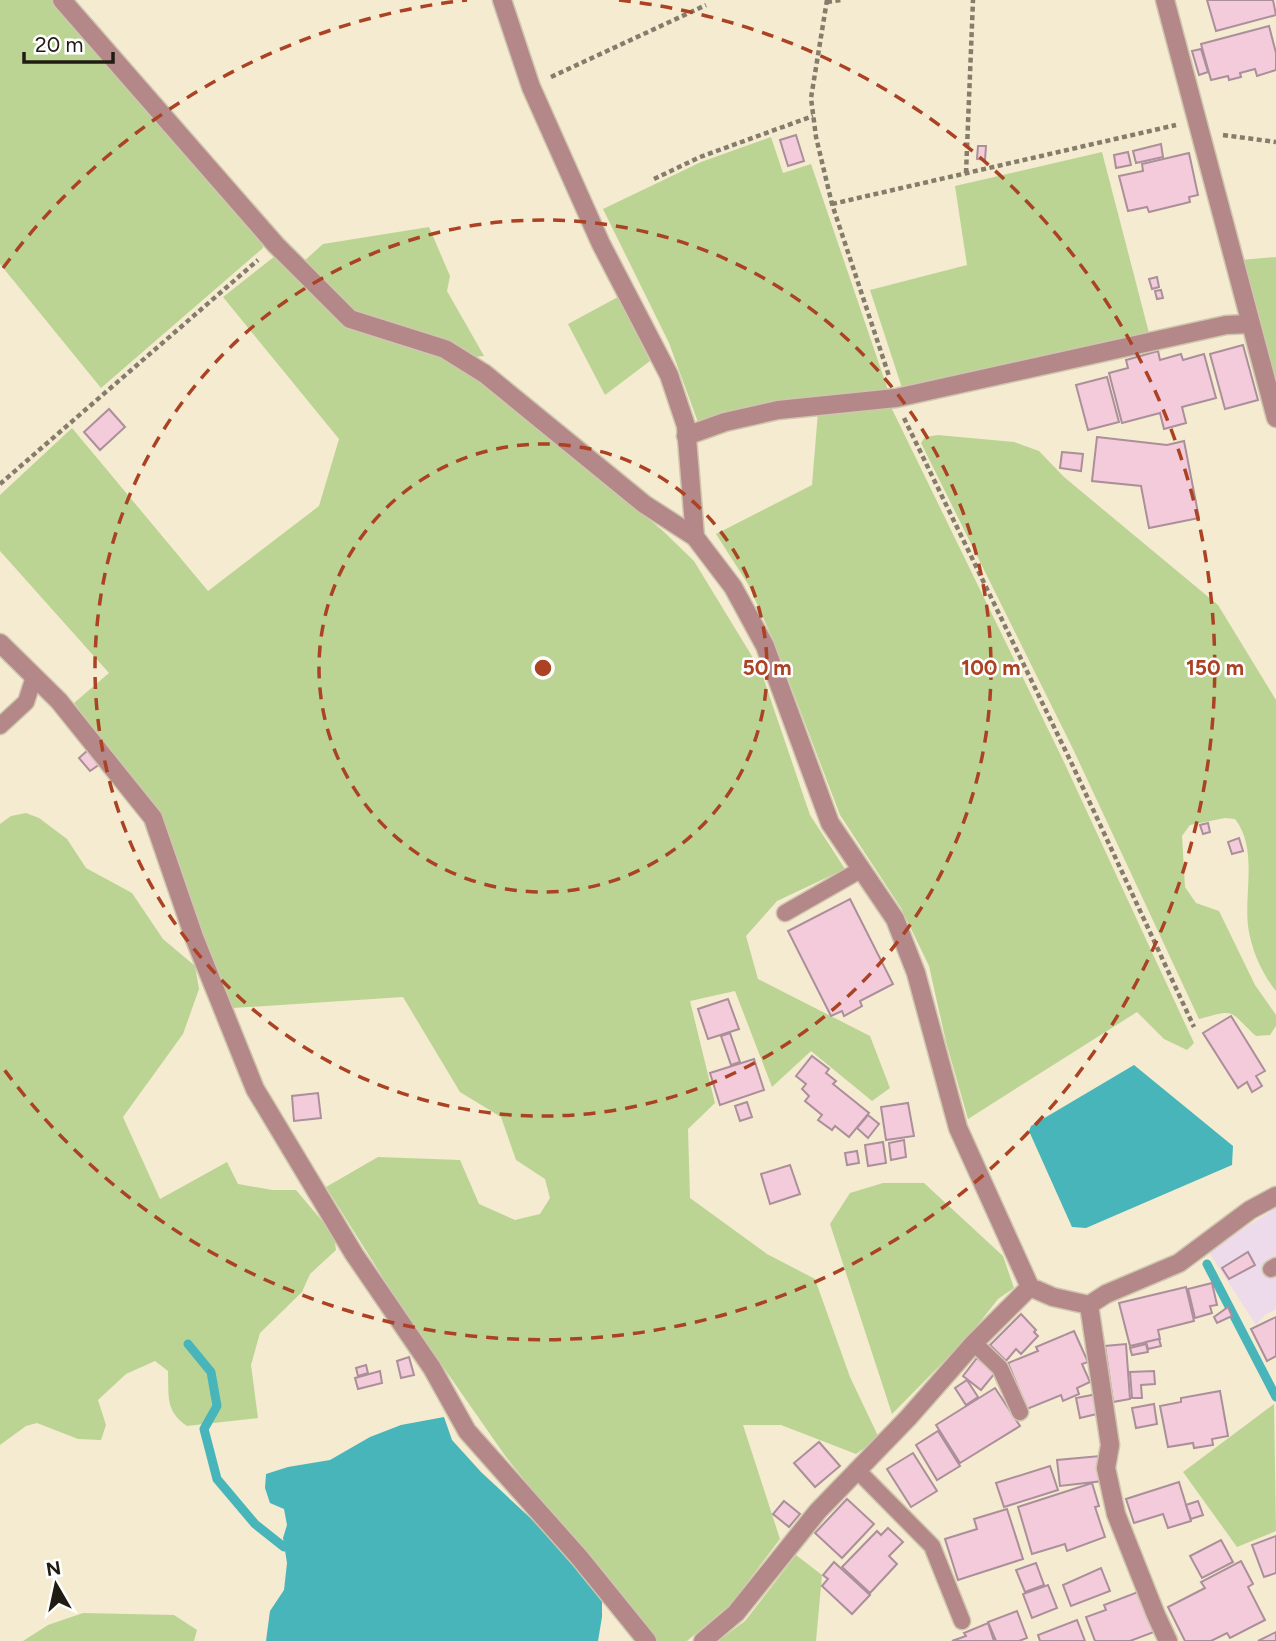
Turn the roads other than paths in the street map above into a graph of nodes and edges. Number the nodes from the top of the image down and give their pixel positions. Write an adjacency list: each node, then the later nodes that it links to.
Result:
1 (62, 0): 7 (street)
2 (502, 0): 6 (street)
3 (1165, 0): 4 (street)
4 (1250, 324): 5 (street); 6 (street)
5 (1276, 418)
6 (687, 436): 7 (street)
7 (695, 537): 11 (street)
8 (0, 643): 9 (street)
9 (34, 677): 10 (lane); 20 (street)
10 (0, 726)
11 (862, 869): 12 (lane); 14 (street)
12 (785, 913)
13 (1276, 1196): 15 (street)
14 (1030, 1287): 15 (street); 16 (street)
15 (1090, 1305): 22 (street)
16 (974, 1343): 17 (lane); 18 (street)
17 (1020, 1412)
18 (858, 1471): 19 (lane); 21 (street)
19 (962, 1621)
20 (647, 1641)
21 (703, 1641)
22 (1168, 1641)

